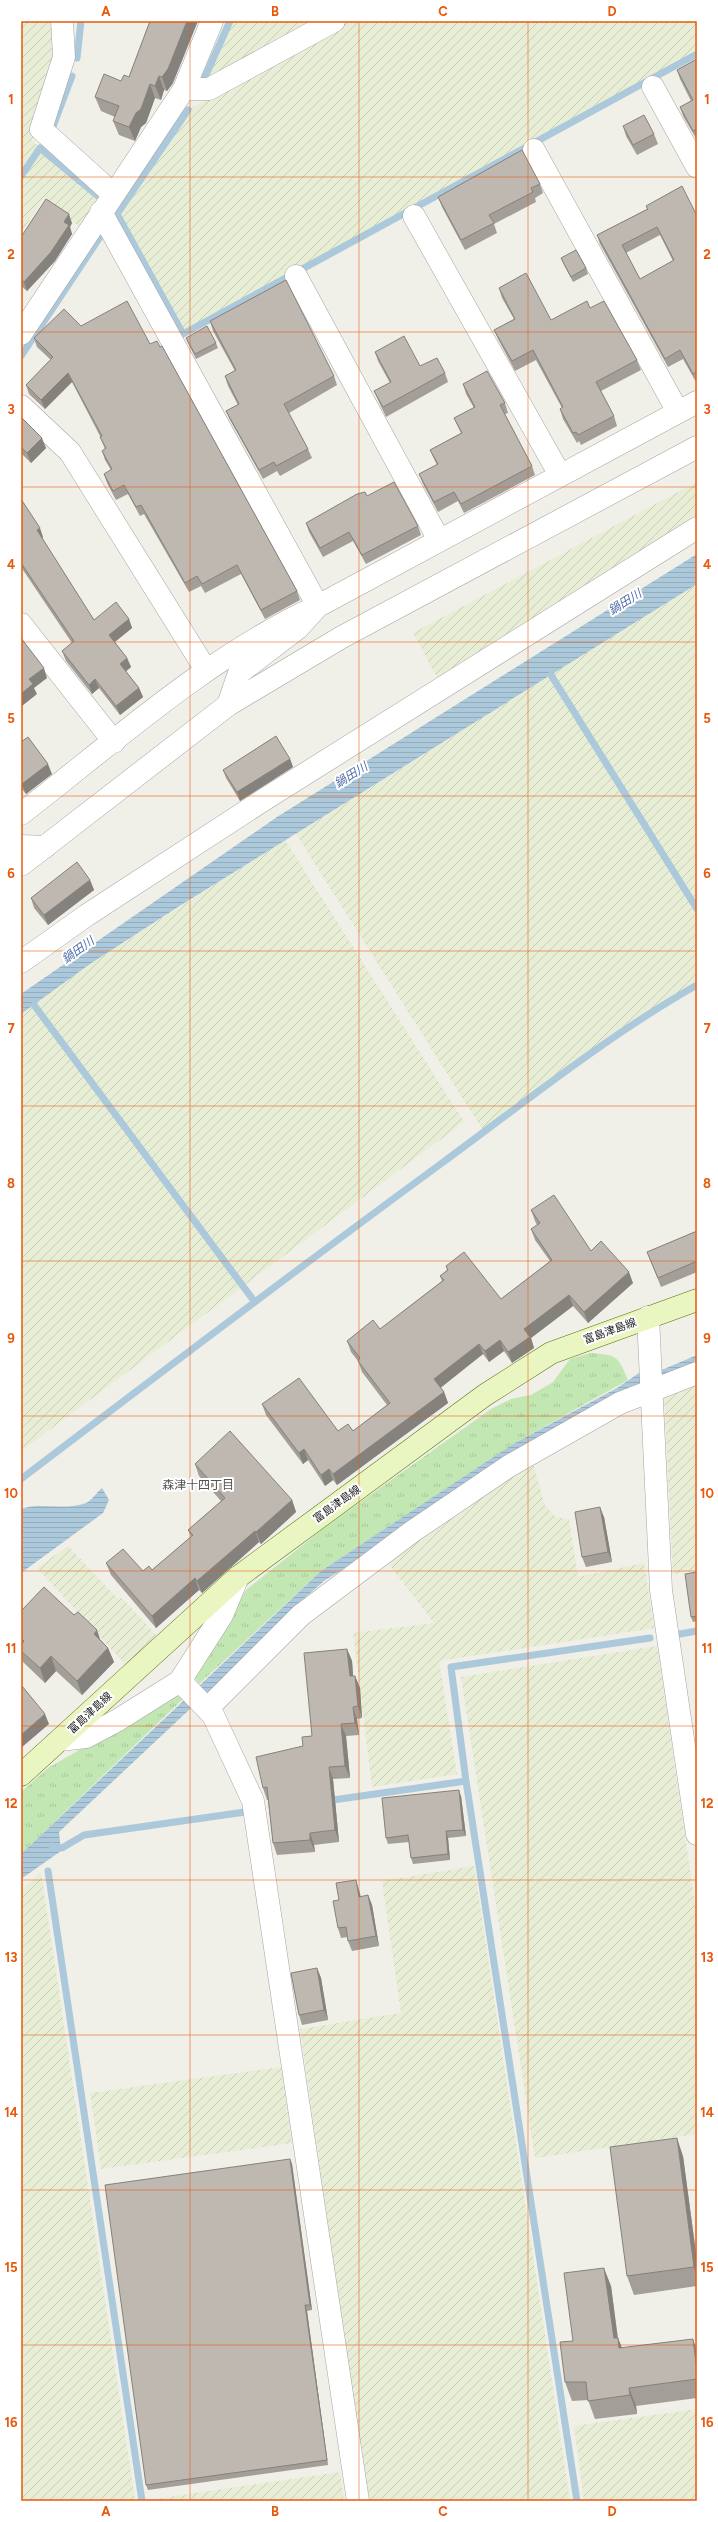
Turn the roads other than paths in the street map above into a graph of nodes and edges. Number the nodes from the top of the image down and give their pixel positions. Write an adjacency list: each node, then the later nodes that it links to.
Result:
1 (62, 21): 8 (street)
2 (212, 21): 5 (street)
3 (334, 21): 5 (street)
4 (653, 87): 7 (street)
5 (184, 89): 8 (street)
6 (534, 150): 15 (street)
7 (697, 167)
8 (113, 194): 9 (street)
9 (101, 212): 12 (street); 20 (street)
10 (414, 216): 17 (street)
11 (296, 276): 19 (street)
12 (21, 334)
13 (697, 402): 15 (street)
14 (21, 406): 22 (street)
15 (678, 412): 17 (street)
16 (697, 447): 23 (street)
17 (560, 476): 19 (street)
18 (697, 528): 29 (street)
19 (439, 540): 20 (street)
20 (318, 606): 22 (street); 23 (street)
21 (21, 624): 24 (street)
22 (206, 670): 24 (street)
23 (228, 705): 27 (street)
24 (114, 742): 25 (street)
25 (21, 814)
26 (21, 846): 27 (street)
27 (45, 847): 28 (street)
28 (21, 865)
29 (21, 962)
30 (697, 1300): 31 (main road, 富島津島線)
31 (648, 1317): 33 (street); 34 (main road, 富島津島線)
32 (697, 1373): 33 (street)
33 (652, 1390): 35 (street); 38 (street)
34 (238, 1577): 35 (street); 36 (main road, 富島津島線)
35 (194, 1696): 36 (street); 39 (street)
36 (60, 1740): 37 (main road, 富島津島線)
37 (21, 1775)
38 (697, 1834)
39 (358, 2501)

